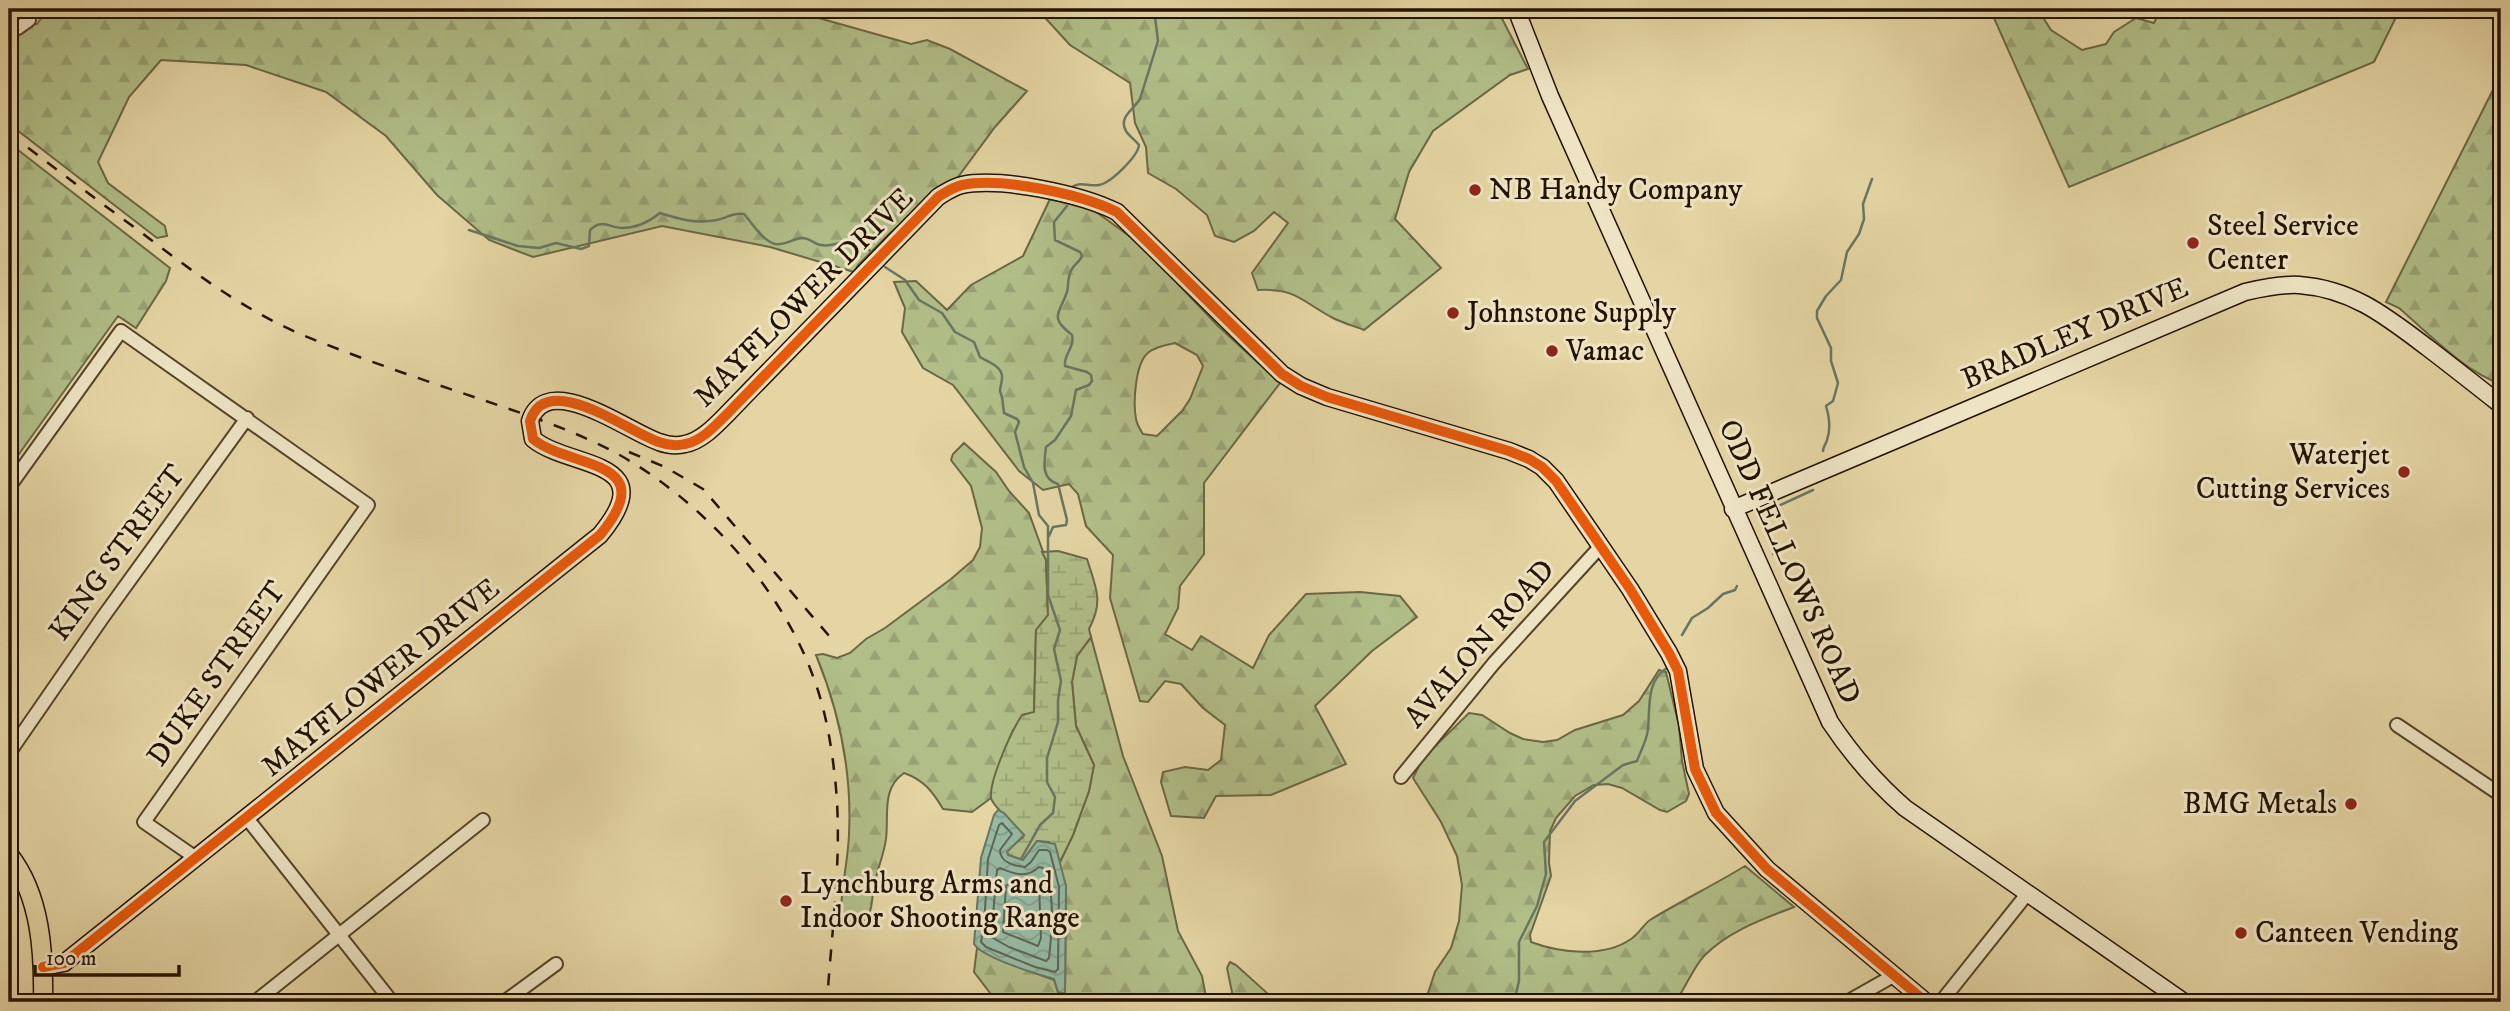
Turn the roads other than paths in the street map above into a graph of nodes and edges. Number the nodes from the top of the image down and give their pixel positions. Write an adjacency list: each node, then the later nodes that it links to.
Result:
1 (1516, 9): 7 (street, ODD FELLOWS ROAD)
2 (29, 20): 3 (street)
3 (9, 29)
4 (2501, 405): 7 (street, BRADLEY DRIVE)
5 (247, 418): 6 (street); 10 (street, KING STREET); 16 (street, DUKE STREET)
6 (9, 487)
7 (1733, 509): 17 (street, ODD FELLOWS ROAD)
8 (1600, 547): 11 (street, AVALON ROAD); 13 (street, MAYFLOWER DRIVE); 21 (street, MAYFLOWER DRIVE)
9 (2397, 725): 12 (street)
10 (9, 753)
11 (1401, 777)
12 (2501, 795)
13 (246, 817): 16 (street, MAYFLOWER DRIVE); 18 (street)
14 (484, 820): 18 (street)
15 (9, 855): 20 (main road)
16 (196, 858): 20 (street, MAYFLOWER DRIVE)
17 (2027, 894): 28 (street); 29 (street, ODD FELLOWS ROAD)
18 (340, 936): 23 (street); 24 (street)
19 (556, 964): 25 (street)
20 (43, 967): 22 (main road)
21 (1893, 976): 26 (street); 27 (street, MAYFLOWER DRIVE)
22 (43, 1002)
23 (255, 1002)
24 (392, 1002)
25 (504, 1002)
26 (1847, 1002)
27 (1926, 1002)
28 (1941, 1002)
29 (2184, 1002)

